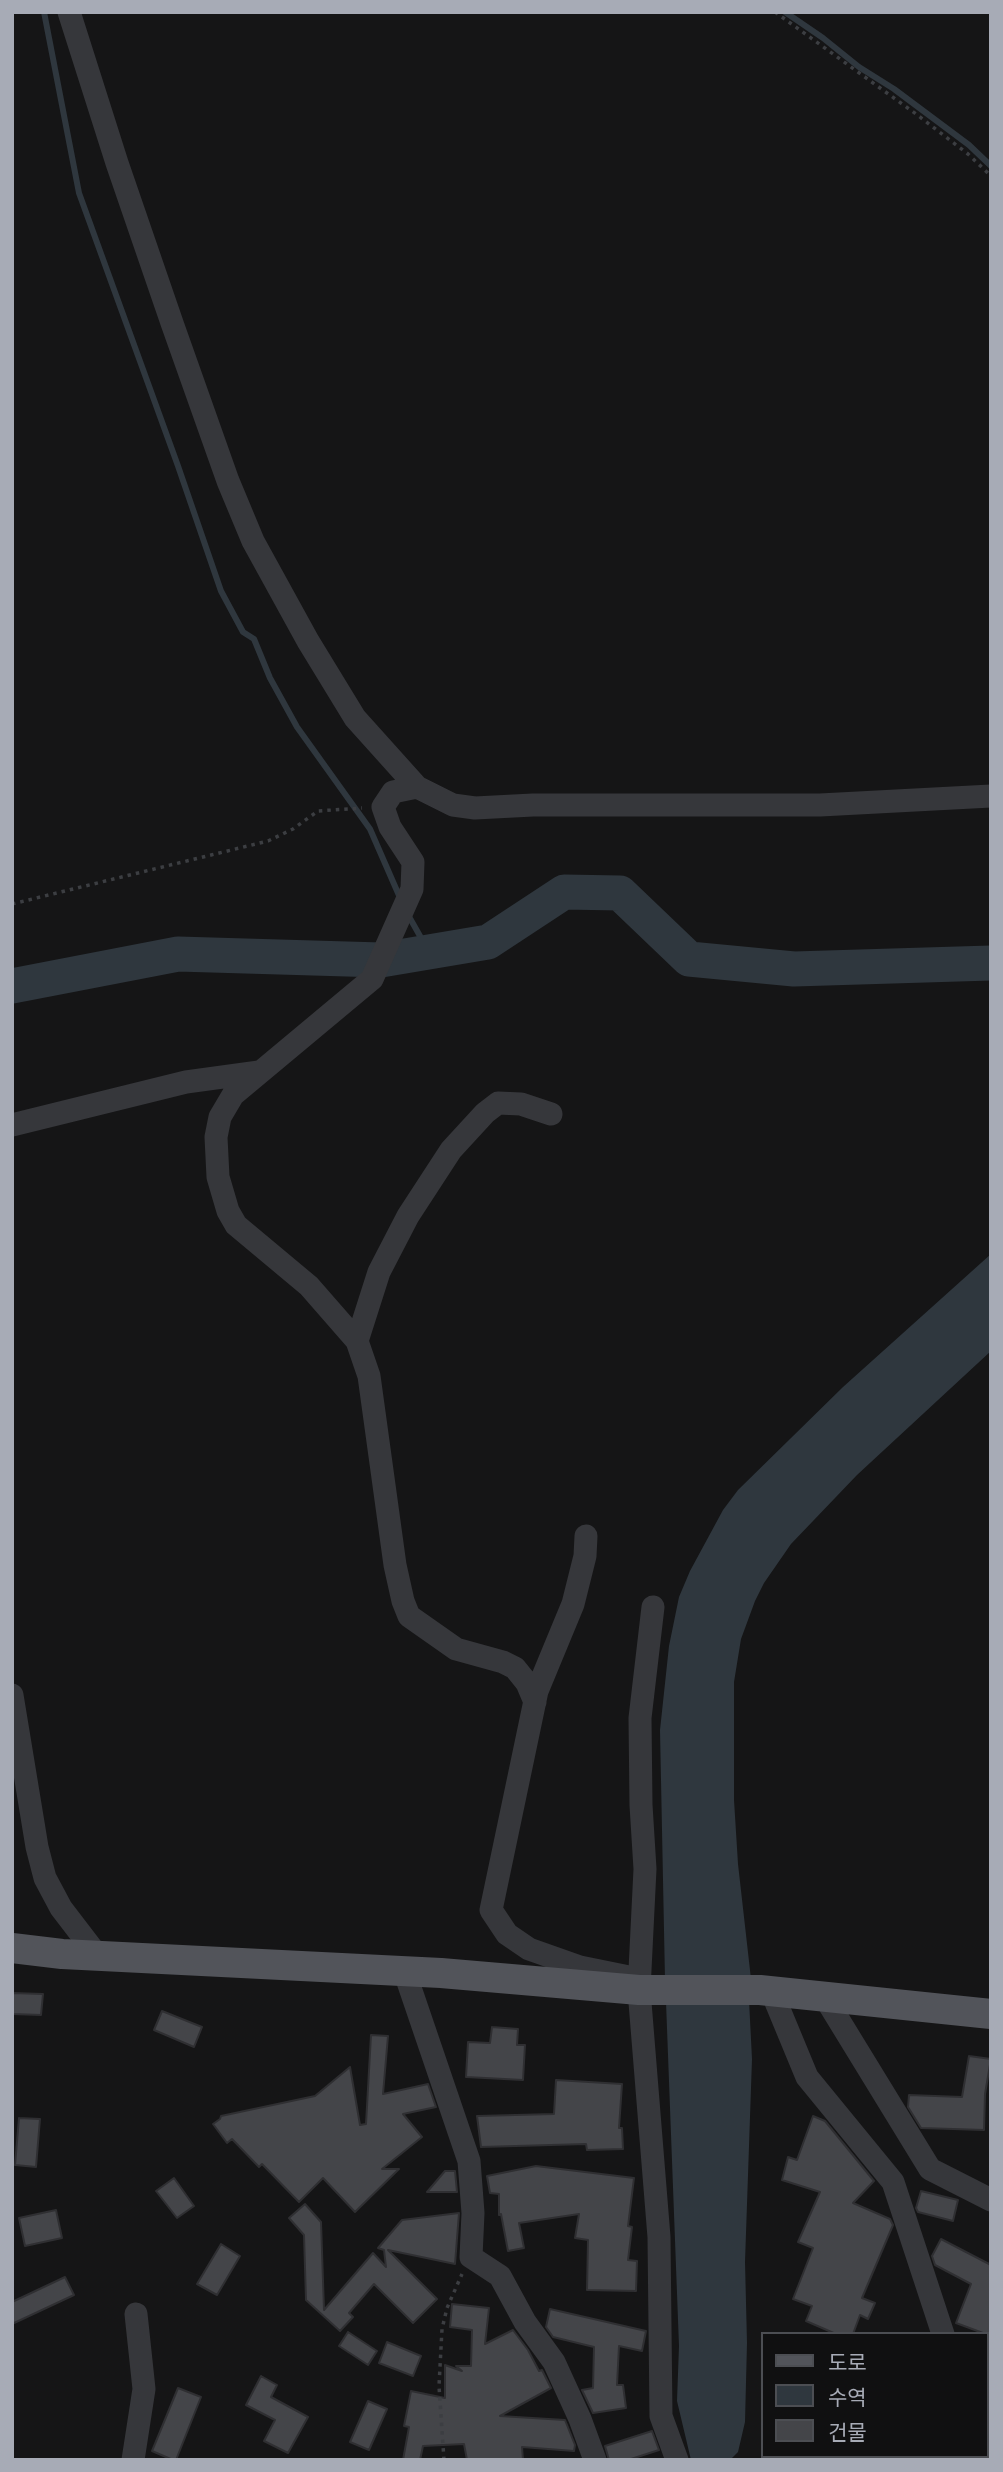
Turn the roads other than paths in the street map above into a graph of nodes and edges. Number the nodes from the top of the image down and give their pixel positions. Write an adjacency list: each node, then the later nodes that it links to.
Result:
1 (69, 12): 2 (street)
2 (418, 787): 3 (street); 4 (street)
3 (991, 796)
4 (259, 1072): 6 (street); 7 (street)
5 (551, 1114): 7 (street)
6 (12, 1125)
7 (357, 1341): 11 (street)
8 (586, 1536): 11 (street)
9 (653, 1607): 15 (street)
10 (12, 1695): 13 (street)
11 (535, 1702): 15 (street)
12 (12, 1948): 13 (main road)
13 (97, 1955): 14 (main road)
14 (405, 1973): 15 (main road); 25 (street)
15 (644, 1986): 16 (main road); 26 (street)
16 (765, 1990): 17 (main road); 20 (street)
17 (824, 1996): 18 (main road); 19 (street)
18 (991, 2014)
19 (930, 2169): 20 (street); 21 (street)
20 (893, 2182): 23 (street)
21 (991, 2200)
22 (136, 2314): 24 (street)
23 (942, 2332)
24 (133, 2460)
25 (595, 2460)
26 (677, 2460)

